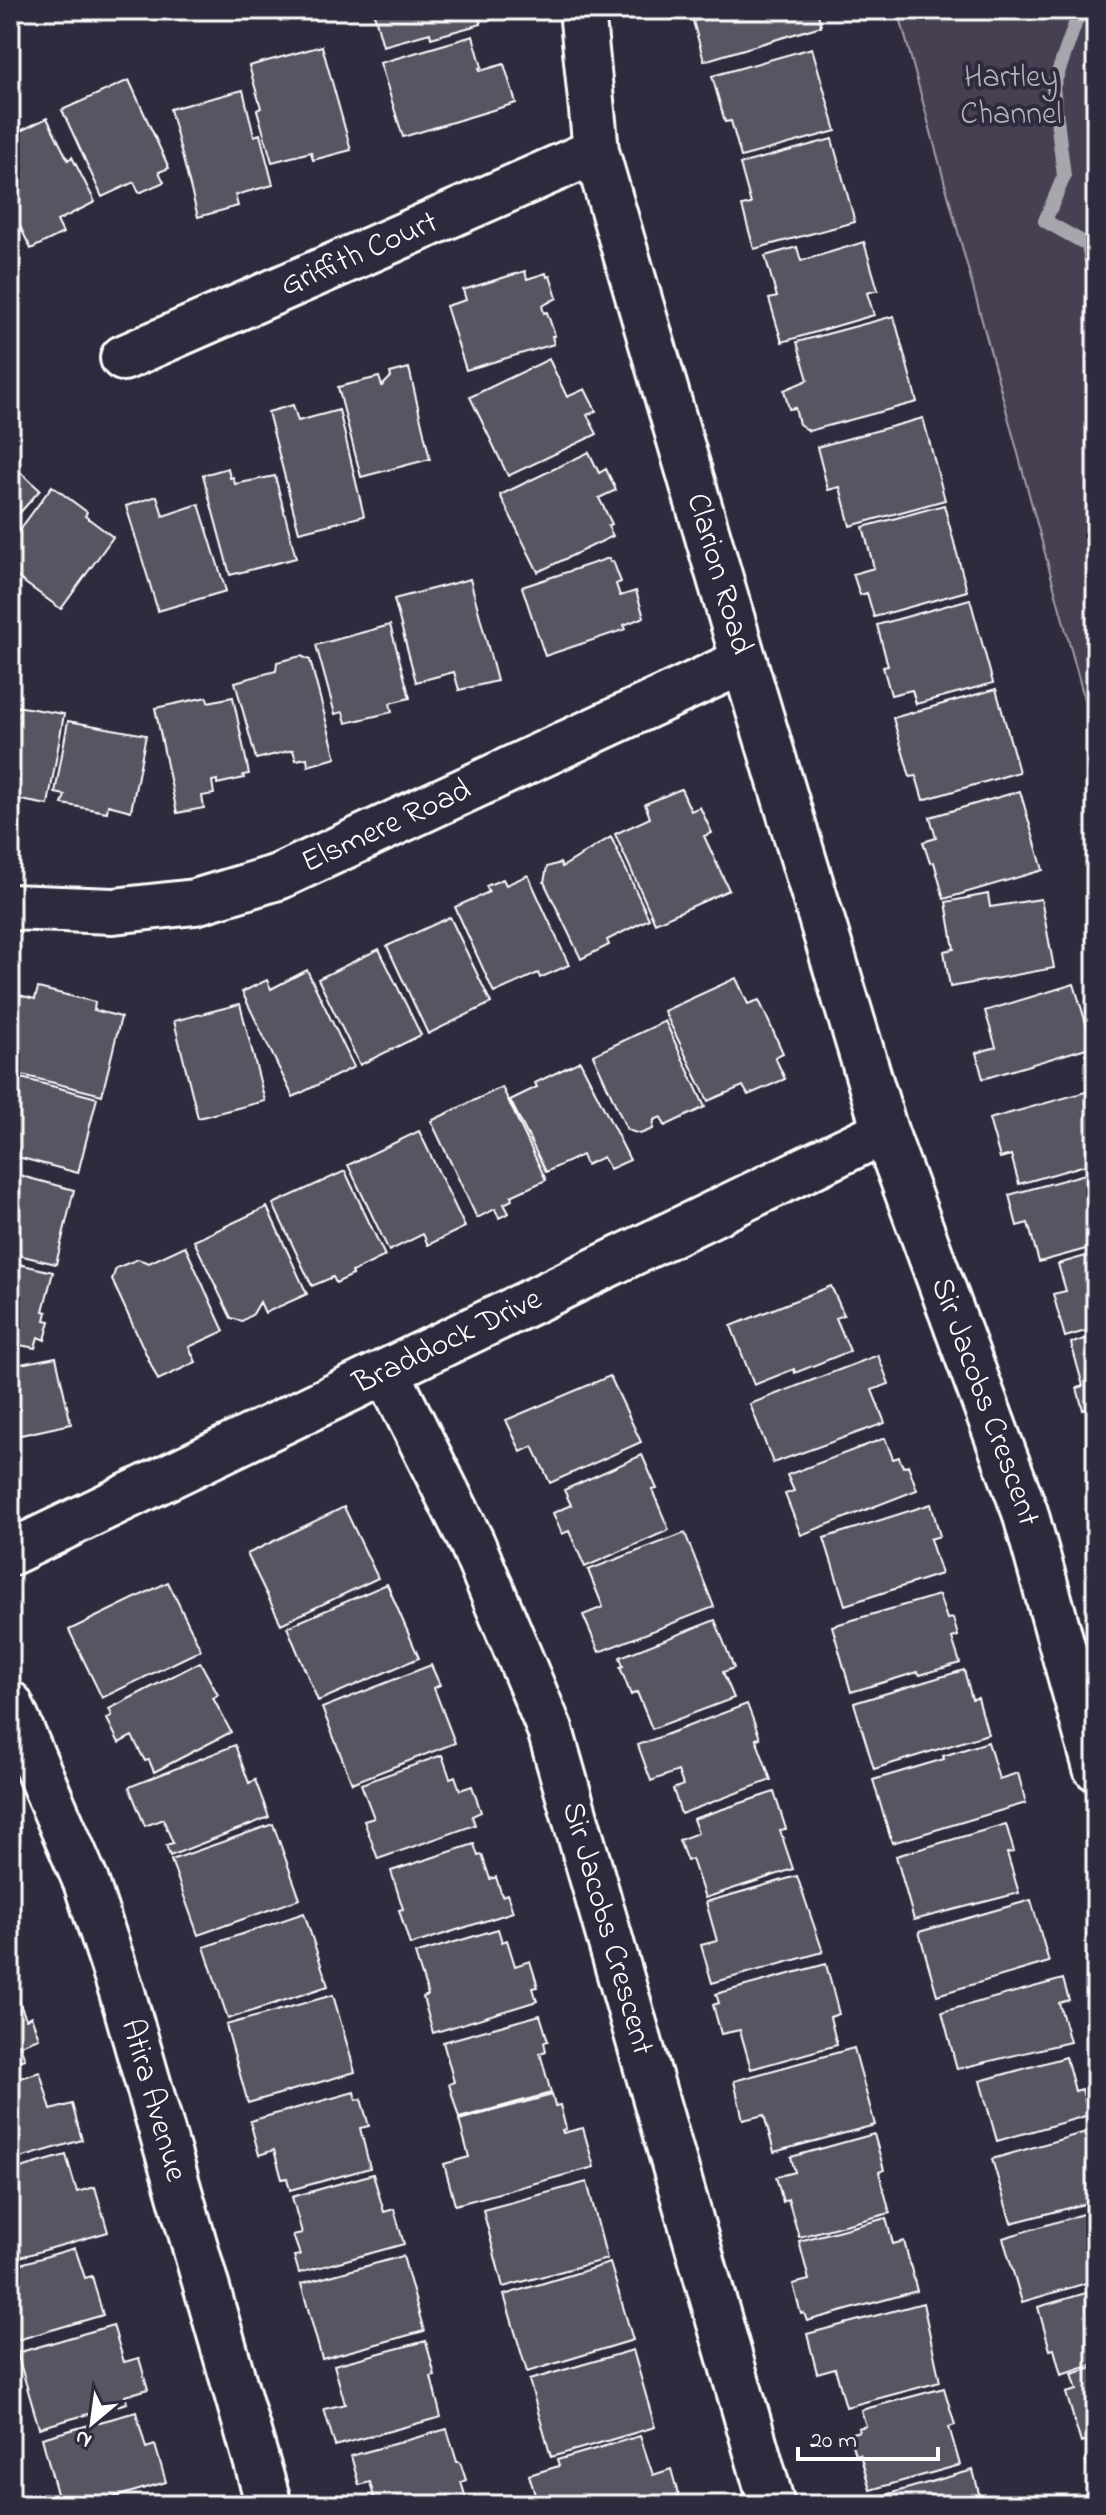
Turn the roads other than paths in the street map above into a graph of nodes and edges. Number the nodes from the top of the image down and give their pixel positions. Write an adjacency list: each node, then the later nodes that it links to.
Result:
1 (582, 10): 2 (street, Clarion Road)
2 (596, 151): 3 (street, Griffith Court); 4 (street, Clarion Road)
3 (123, 358)
4 (744, 661): 5 (street, Elsmere Road); 6 (street, Clarion Road)
5 (10, 907)
6 (885, 1131): 7 (street, Braddock Drive); 10 (street, Sir Jacobs Crescent)
7 (387, 1372): 8 (street, Braddock Drive); 12 (street, Sir Jacobs Crescent)
8 (10, 1553)
9 (10, 1704): 11 (street, Atira Avenue)
10 (1096, 1768)
11 (269, 2505)
12 (772, 2505)

